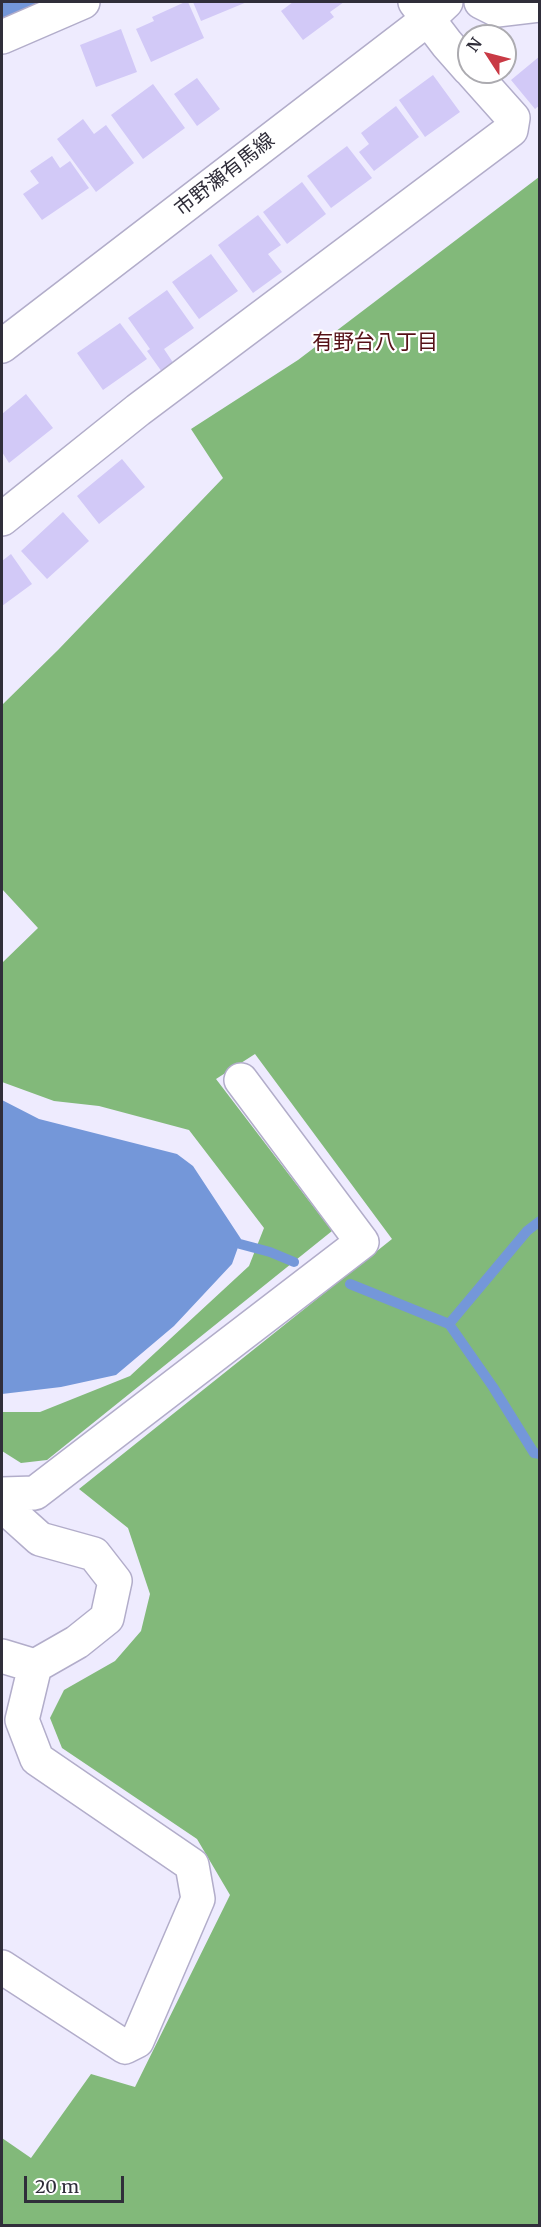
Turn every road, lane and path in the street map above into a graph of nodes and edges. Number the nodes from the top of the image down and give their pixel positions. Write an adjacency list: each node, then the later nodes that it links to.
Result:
1 (83, 2): 5 (street)
2 (481, 2): 3 (street)
3 (540, 5)
4 (430, 7): 6 (street); 8 (street, 市野瀬有馬線)
5 (2, 37)
6 (457, 50)
7 (483, 84): 9 (street)
8 (2, 346)
9 (2, 519)
10 (241, 1080): 11 (street)
11 (2, 1494)
12 (2, 1505): 14 (street)
13 (2, 1656): 14 (street)
14 (35, 1666): 15 (street)
15 (2, 1967)

